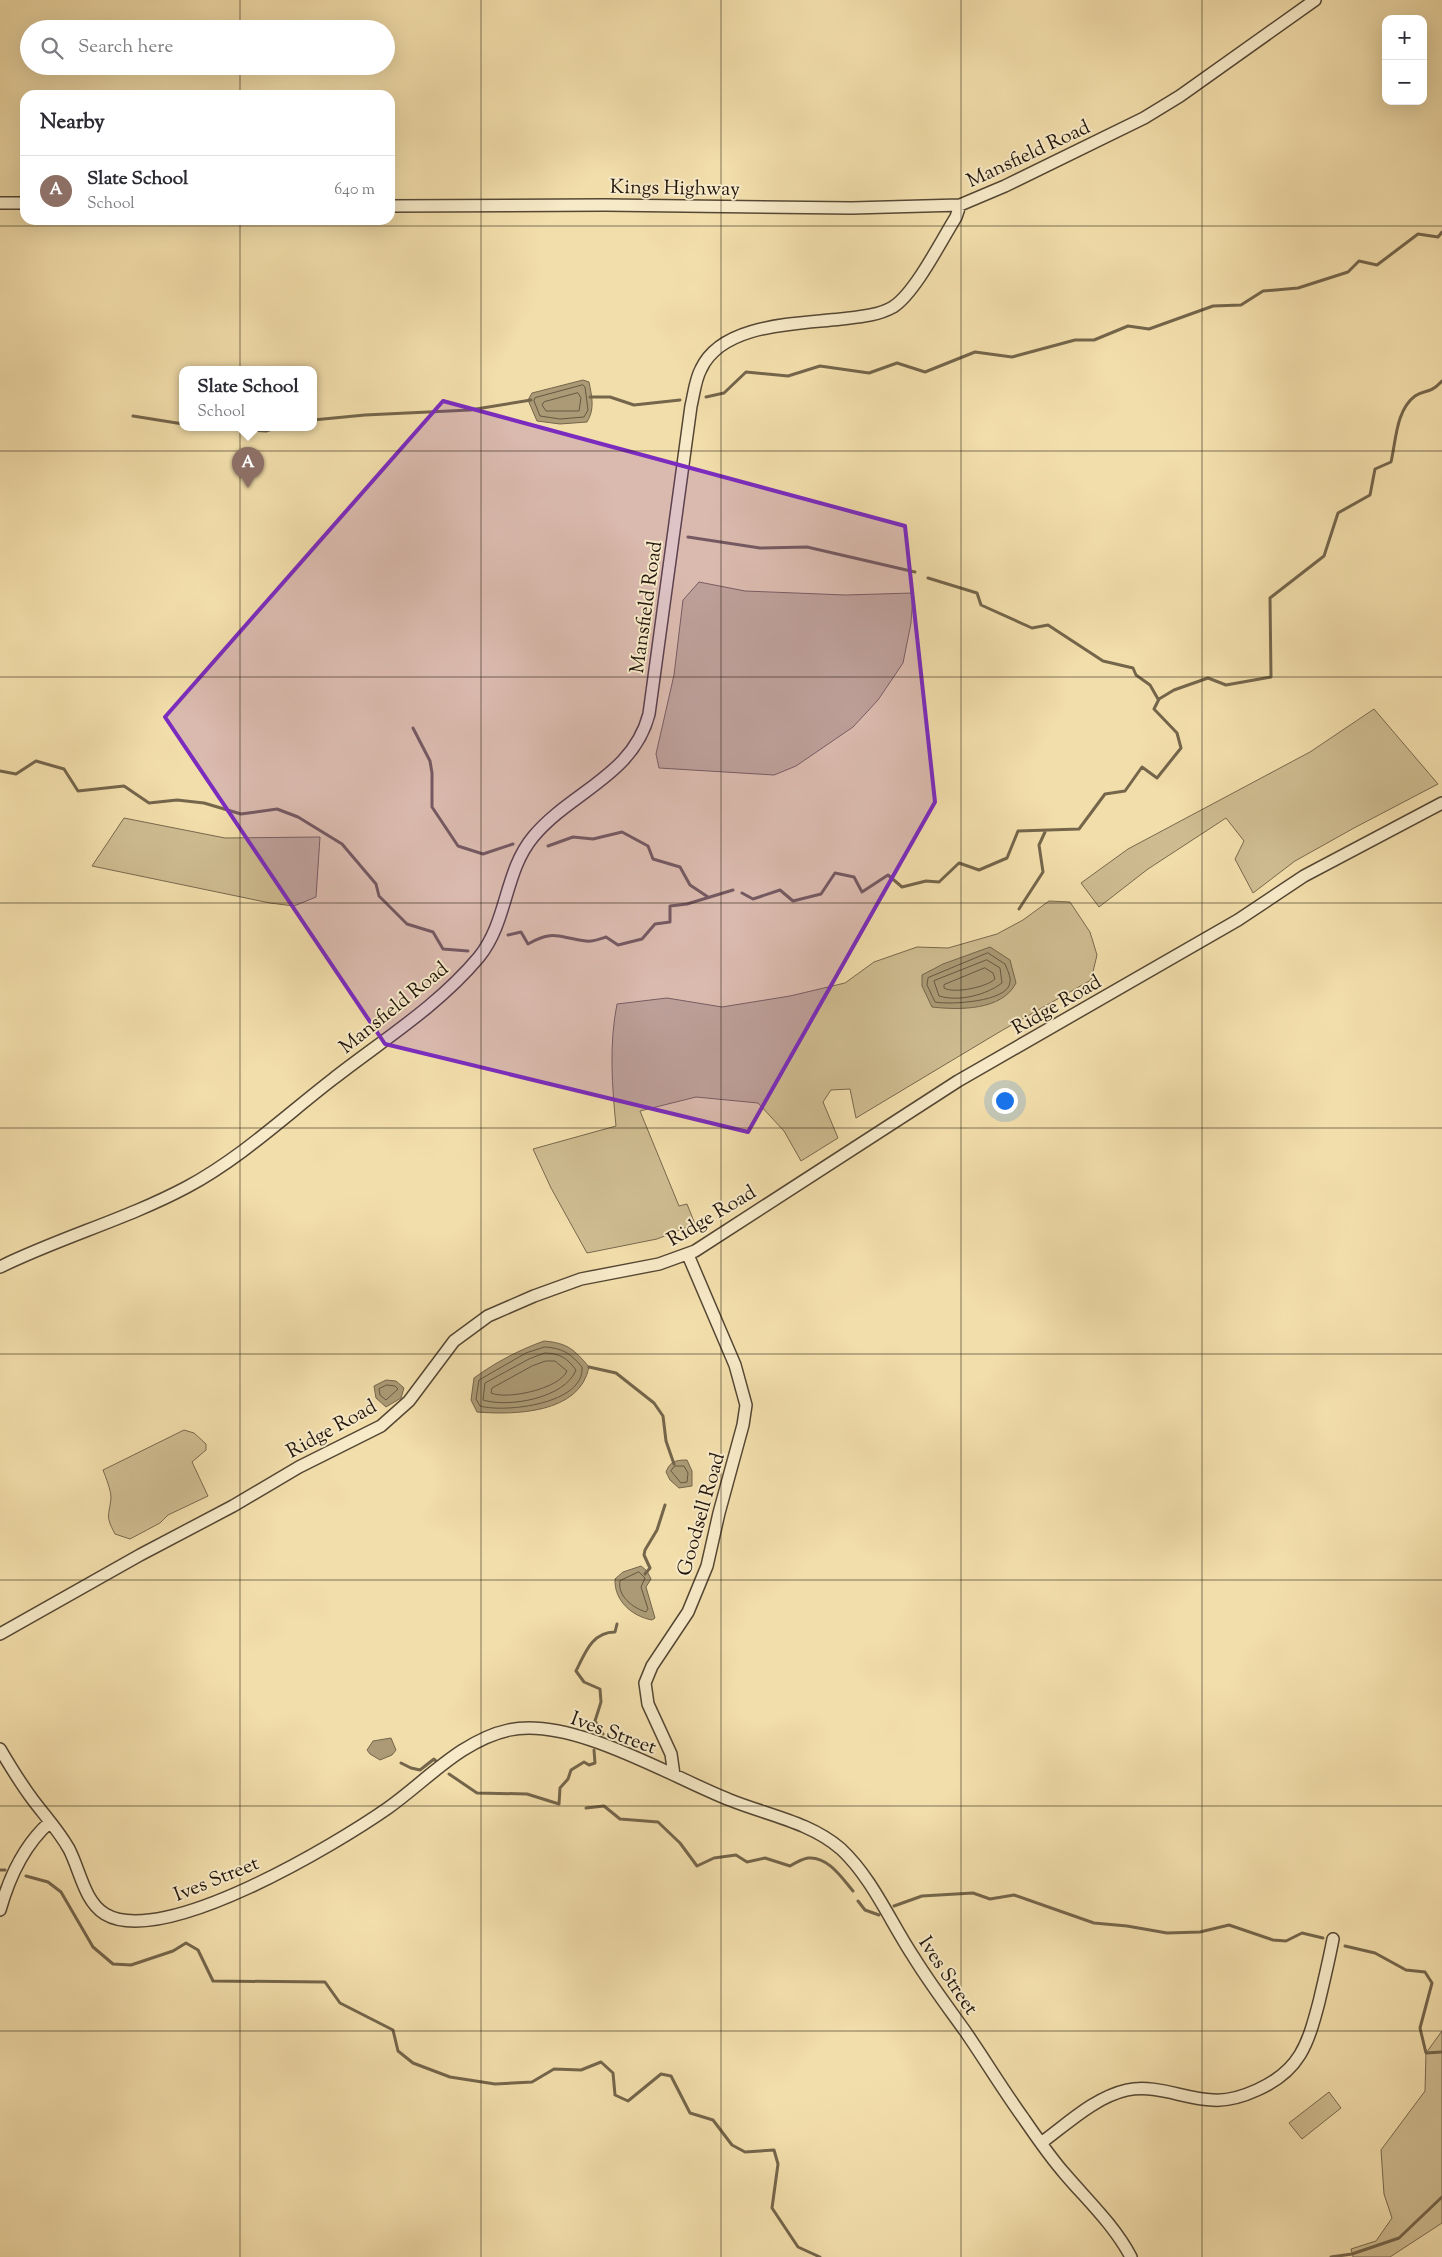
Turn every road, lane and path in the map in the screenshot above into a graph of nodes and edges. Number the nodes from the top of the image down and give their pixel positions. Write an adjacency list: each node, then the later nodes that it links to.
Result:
1 (1315, 0): 4 (street, Mansfield Road)
2 (0, 203): 3 (street)
3 (20, 203)
4 (960, 205): 5 (street, Kings Highway); 8 (street, Mansfield Road)
5 (395, 206)
6 (1442, 803): 7 (street, Ridge Road)
7 (688, 1255): 9 (street, Ridge Road); 11 (street, Goodsell Road)
8 (0, 1267)
9 (0, 1634)
10 (0, 1749): 12 (street, Ives Street)
11 (674, 1774): 12 (street, Ives Street); 15 (street, Ives Street)
12 (50, 1822): 13 (street)
13 (0, 1910)
14 (1333, 1939): 15 (street)
15 (1041, 2143): 16 (street, Ives Street)
16 (1131, 2257)

